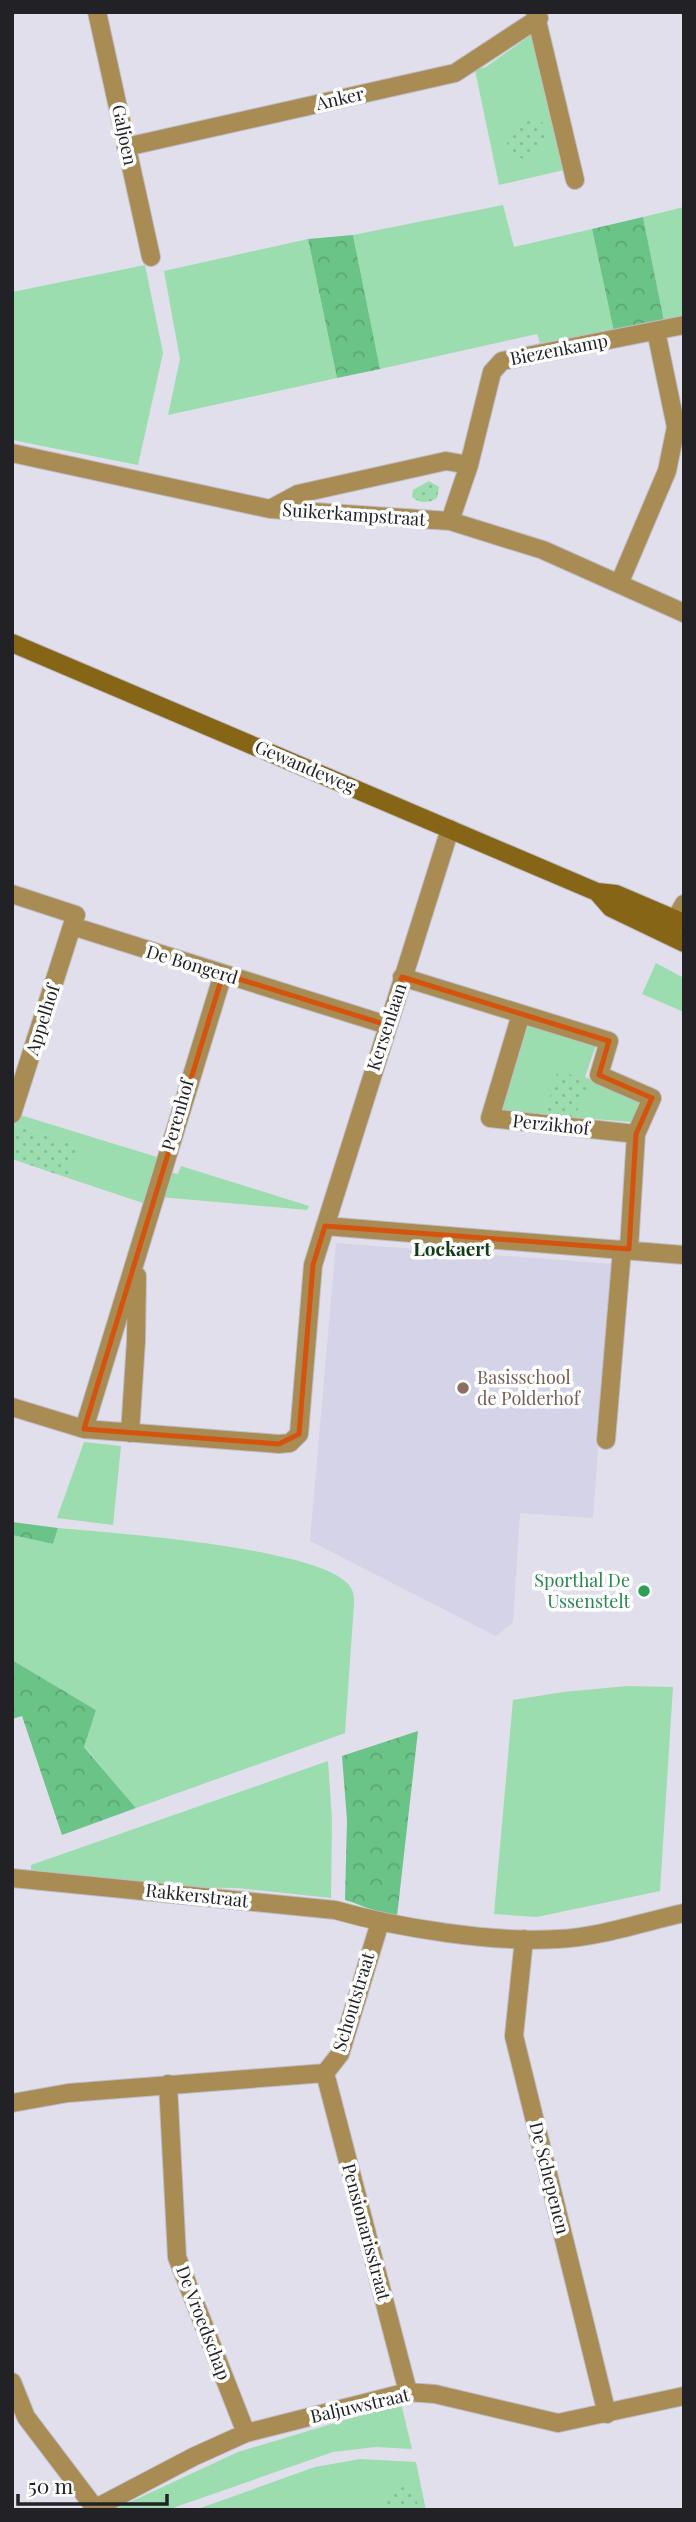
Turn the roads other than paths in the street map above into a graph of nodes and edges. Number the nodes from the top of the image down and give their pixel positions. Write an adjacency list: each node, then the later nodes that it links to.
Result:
1 (97, 12): 3 (street, Galjoen)
2 (537, 15): 3 (street, Anker); 4 (street, Anker)
3 (126, 147): 5 (street, Galjoen)
4 (575, 180)
5 (152, 257)
6 (684, 325): 7 (street, Biezenkamp)
7 (656, 331): 9 (street, Biezenkamp); 12 (street)
8 (12, 453): 10 (street, Suikerkampstraat)
9 (469, 465): 10 (street); 11 (street, Biezenkamp)
10 (270, 509): 11 (street, Suikerkampstraat)
11 (450, 521): 12 (street, Suikerkampstraat)
12 (619, 584): 13 (street, Suikerkampstraat)
13 (684, 613)
14 (12, 643): 15 (street, Gewandeweg)
15 (450, 829): 18 (street, Gewandeweg); 20 (street, Kersenlaan)
16 (12, 894): 17 (street, De Bongerd)
17 (72, 926): 19 (street, De Bongerd); 23 (street, Appelhof)
18 (681, 927)
19 (223, 974): 22 (street, De Bongerd); 28 (street, Perenhof)
20 (402, 977): 21 (street); 22 (street, Kersenlaan)
21 (521, 1014): 24 (street); 24 (street, Perzikhof)
22 (387, 1026): 25 (street, Kersenlaan)
23 (12, 1114)
24 (636, 1134): 26 (street)
25 (325, 1226): 26 (street); 31 (street, Kersenlaan)
26 (626, 1249): 27 (street); 32 (street)
27 (684, 1255)
28 (137, 1257): 30 (street, Perenhof); 31 (street, Perenhof)
29 (12, 1407): 30 (street)
30 (84, 1429): 31 (street)
31 (130, 1433)
32 (606, 1440)
33 (12, 1878): 35 (street, Rakkerstraat)
34 (684, 1913): 36 (street)
35 (380, 1923): 36 (street); 37 (street, Schoutstraat)
36 (524, 1940): 43 (street, De Schepenen)
37 (325, 2073): 38 (street, Schoutstraat); 41 (street, Pensionarisstraat)
38 (168, 2084): 39 (street, Schoutstraat); 44 (street, De Vroedschap)
39 (12, 2103)
40 (12, 2382): 45 (street)
41 (408, 2392): 43 (street, Baljuwstraat); 44 (street, Baljuwstraat)
42 (684, 2396): 43 (street, Baljuwstraat)
43 (607, 2414)
44 (246, 2433): 45 (street, Baljuwstraat)
45 (93, 2509)

